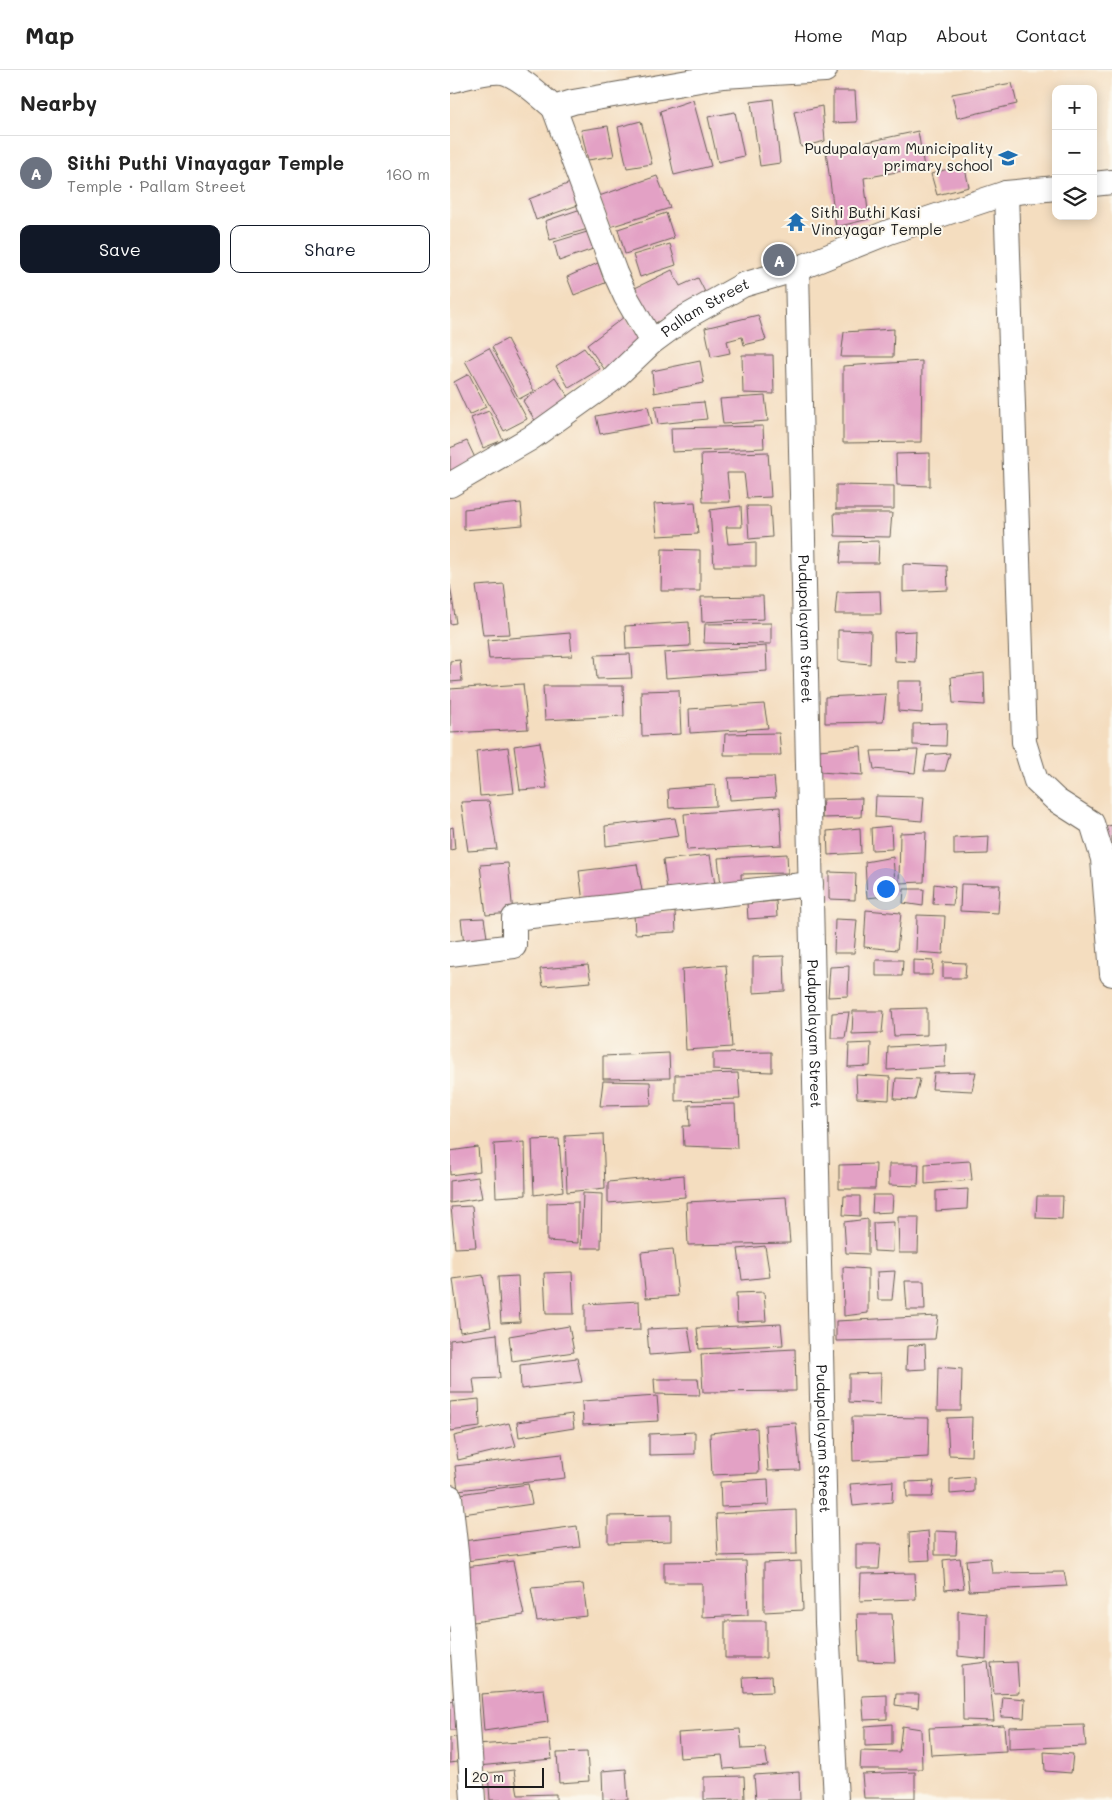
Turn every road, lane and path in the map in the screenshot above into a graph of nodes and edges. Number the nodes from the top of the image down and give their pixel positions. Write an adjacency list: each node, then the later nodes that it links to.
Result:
1 (825, 70): 3 (street)
2 (450, 81): 3 (street)
3 (554, 108): 9 (street)
4 (1112, 182): 5 (street)
5 (1097, 184)
6 (1052, 188): 7 (street, Pallam Street)
7 (1006, 193): 8 (street, Pallam Street); 13 (street)
8 (797, 269): 9 (street, Pallam Street); 11 (street, Pudupalayam Street)
9 (652, 342): 10 (street, Pallam Street)
10 (450, 485)
11 (811, 884): 12 (street); 16 (street, Pudupalayam Street)
12 (450, 954)
13 (1112, 974)
14 (450, 1497): 15 (street)
15 (473, 1800)
16 (836, 1800)

